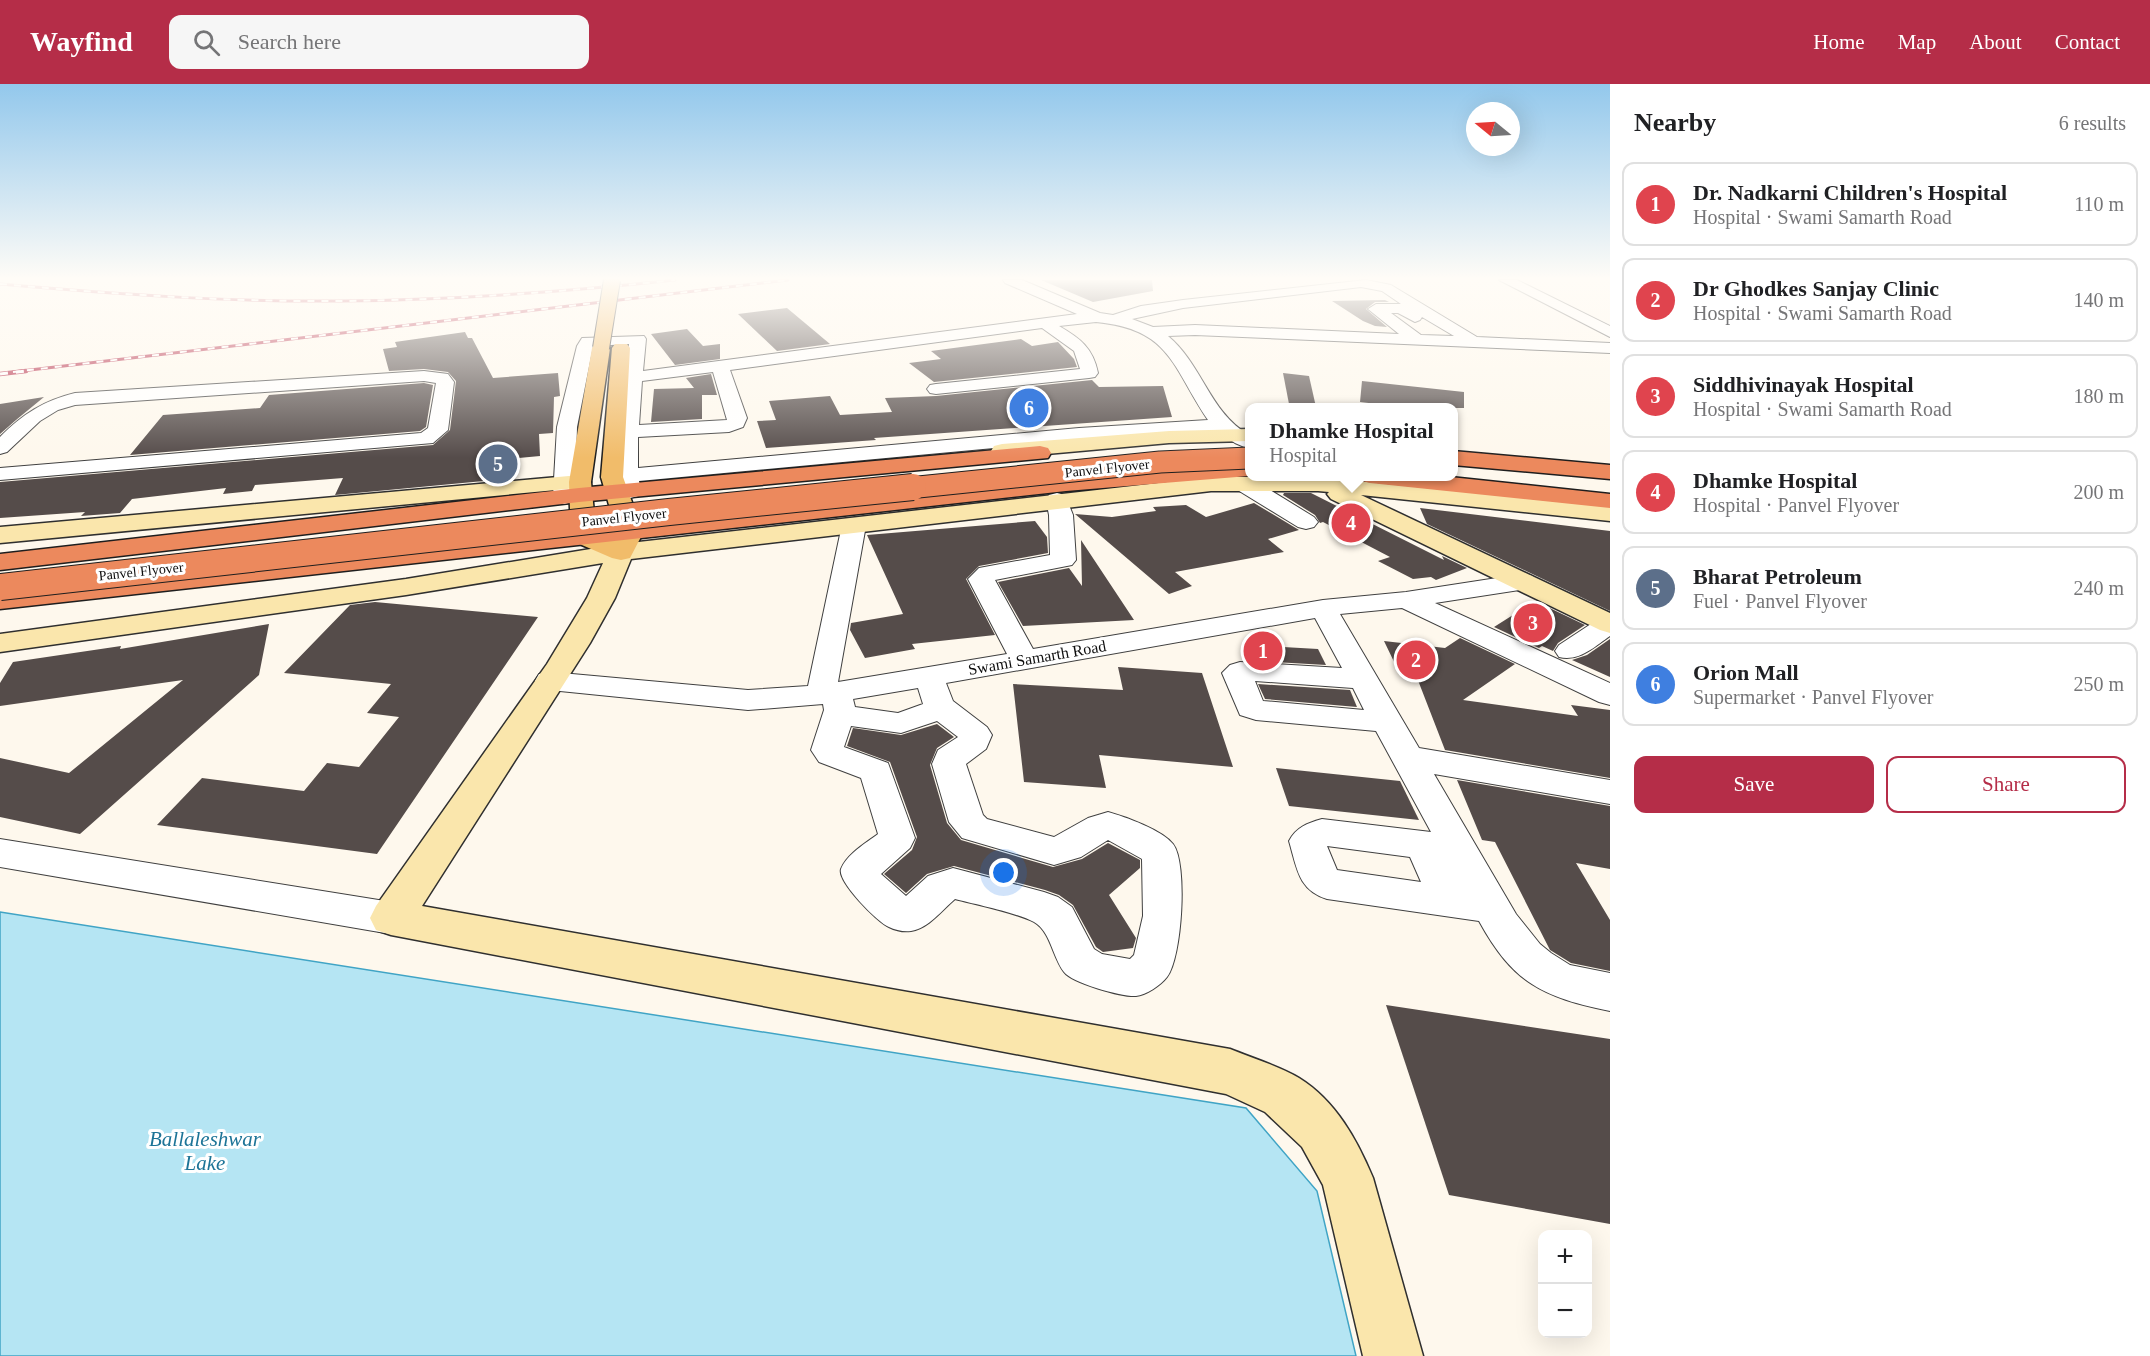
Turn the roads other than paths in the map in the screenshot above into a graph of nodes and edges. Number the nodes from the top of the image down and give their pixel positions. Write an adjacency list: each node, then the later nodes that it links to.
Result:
1 (611, 339): 11 (main road, bridge)
2 (616, 339): 11 (main road)
3 (629, 339): 34 (street)
4 (638, 339): 14 (street)
5 (974, 339): 13 (street)
6 (1073, 339): 15 (street)
7 (1160, 339): 17 (street)
8 (1426, 339): 10 (street)
9 (1470, 339): 10 (street)
10 (1473, 341): 12 (street)
11 (611, 348): 32 (main road); 34 (main road)
12 (1610, 348)
13 (720, 365): 14 (street); 16 (street)
14 (636, 376): 16 (street)
15 (936, 388)
16 (628, 432): 32 (street)
17 (1242, 438): 32 (street); 33 (highway); 33 (street); 45 (highway, Panvel Flyover)
18 (0, 448): 24 (street)
19 (1458, 454): 23 (street)
20 (1245, 458): 47 (highway, Panvel Flyover, bridge)
21 (1458, 458): 23 (highway)
22 (1458, 467): 31 (highway)
23 (1610, 470)
24 (0, 474)
25 (1245, 476): 35 (street)
26 (1458, 477): 36 (highway)
27 (1253, 481): 39 (street)
28 (1314, 481): 46 (street)
29 (1321, 481): 38 (street)
30 (1410, 481): 37 (highway)
31 (1610, 482)
32 (621, 484): 33 (highway); 34 (highway); 43 (main road)
33 (687, 486)
34 (572, 490): 42 (street); 43 (main road); 44 (highway)
35 (1061, 492): 40 (street); 41 (highway); 53 (street)
36 (1610, 492)
37 (1610, 501)
38 (1610, 514)
39 (1306, 522)
40 (854, 525): 41 (street); 58 (street)
41 (699, 534): 43 (highway)
42 (0, 535)
43 (611, 540): 49 (highway); 52 (street); 56 (street)
44 (0, 562)
45 (0, 574)
46 (1523, 582): 48 (street, Swami Samarth Road); 51 (street)
47 (0, 587)
48 (1406, 600): 50 (street, Swami Samarth Road); 54 (street)
49 (0, 601)
50 (1323, 608): 53 (street, Swami Samarth Road); 55 (street)
51 (1610, 624): 54 (street)
52 (0, 643)
53 (1025, 660): 57 (street, Swami Samarth Road)
54 (1583, 674)
55 (1356, 679): 59 (street); 59 (street)
56 (550, 681): 58 (street, Swami Samarth Road); 67 (street)
57 (935, 692): 58 (street, Swami Samarth Road); 58 (street); 58 (street)
58 (832, 701)
59 (1379, 721): 60 (street)
60 (1410, 758): 61 (street); 63 (street)
61 (1610, 792)
62 (1422, 844): 63 (street); 65 (street); 65 (street)
63 (1459, 849): 66 (street)
64 (0, 853): 67 (street)
65 (1449, 901): 66 (street)
66 (1491, 907): 68 (street)
67 (392, 918): 69 (street)
68 (1610, 992)
69 (1393, 1356)

